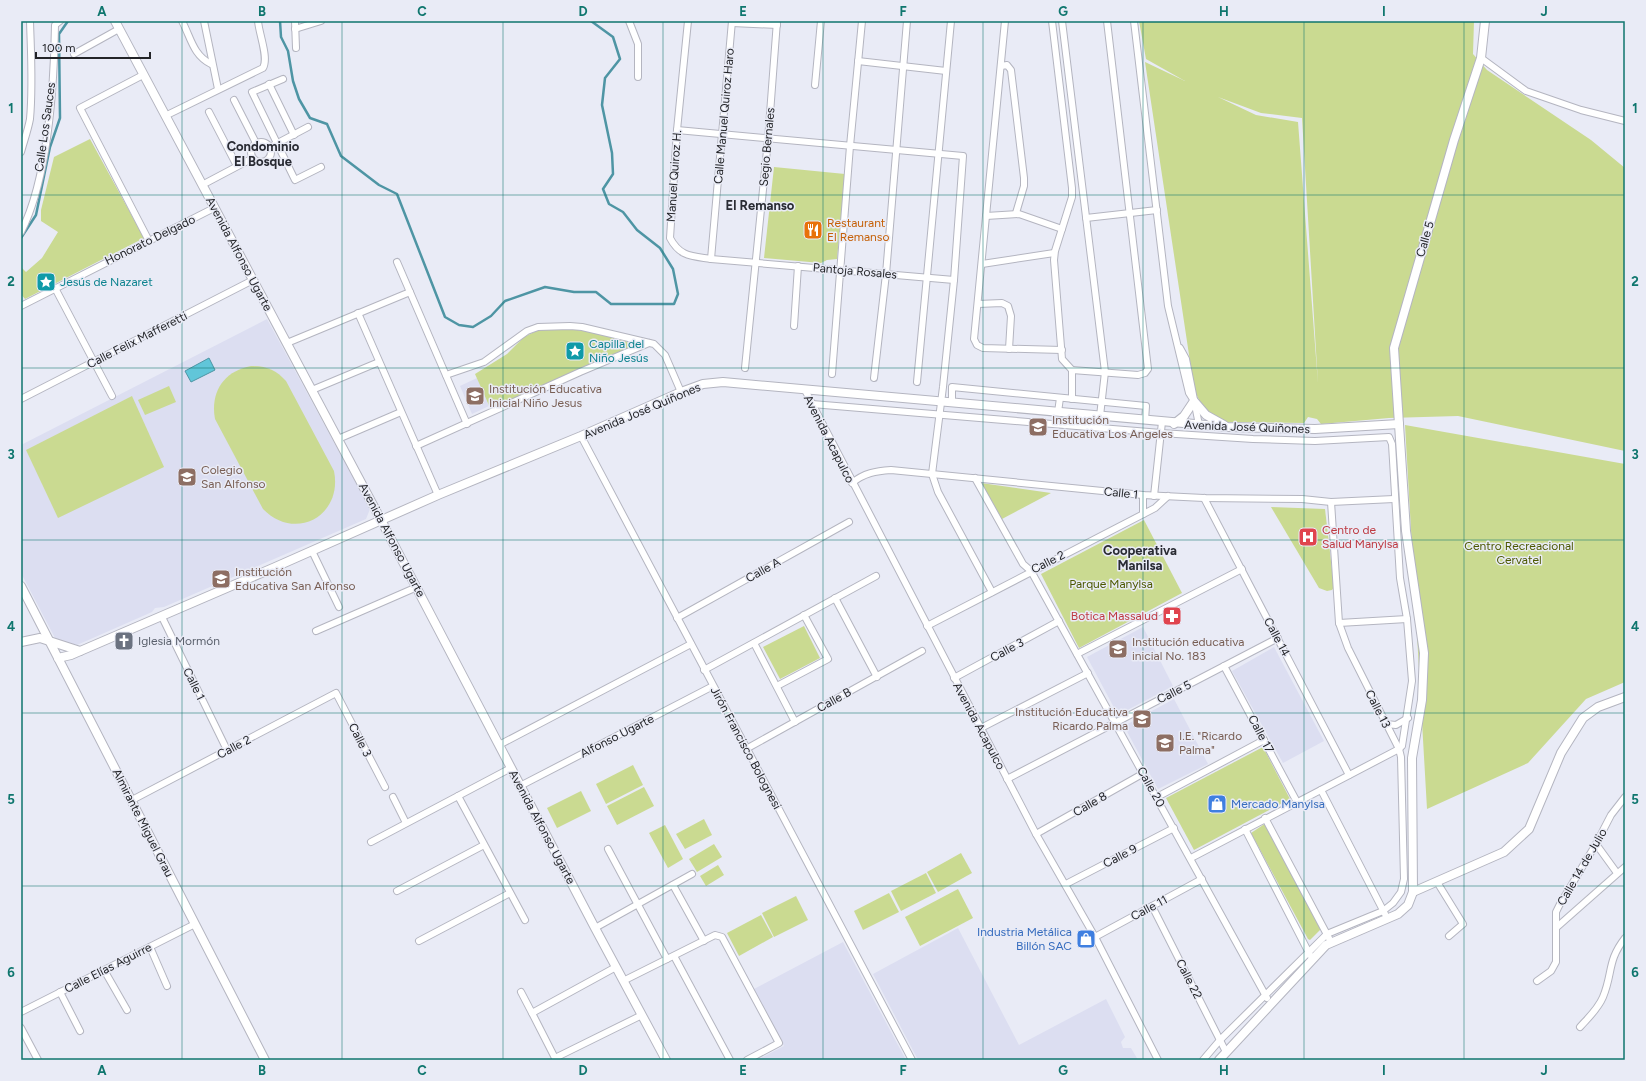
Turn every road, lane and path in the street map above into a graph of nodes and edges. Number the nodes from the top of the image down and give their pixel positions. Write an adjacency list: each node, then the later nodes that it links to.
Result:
1 (30, 21): 53 (street)
2 (60, 21): 66 (street, Calle Los Sauces)
3 (115, 21): 23 (street, Avenida Alfonso Ugarte)
4 (182, 21): 29 (street)
5 (204, 21): 29 (street)
6 (258, 21): 38 (street)
7 (295, 21): 24 (street)
8 (321, 21): 24 (street)
9 (629, 21): 34 (street)
10 (688, 21): 44 (street, Manuel Quiroz H.)
11 (821, 21): 37 (street)
12 (862, 21): 28 (street)
13 (907, 21): 30 (street)
14 (951, 21): 32 (street)
15 (1005, 21): 31 (street)
16 (1052, 21): 65 (street)
17 (1062, 21): 64 (street)
18 (1107, 21): 62 (street)
19 (1134, 21): 60 (street)
20 (1485, 21): 27 (street, Calle 5)
21 (732, 22): 22 (street); 46 (street, Calle Manuel Quiroz Haro)
22 (777, 23): 47 (street, Segio Bernales)
23 (119, 29): 26 (street); 33 (street, Avenida Alfonso Ugarte)
24 (295, 29): 25 (street)
25 (296, 48)
26 (74, 54)
27 (1481, 58): 42 (street); 118 (street, Calle 5)
28 (858, 61): 30 (street); 51 (street)
29 (211, 64): 38 (street)
30 (903, 66): 32 (street); 52 (street)
31 (1001, 66): 61 (street); 63 (street)
32 (946, 71): 54 (street)
33 (143, 75): 41 (street, Avenida Alfonso Ugarte); 67 (street)
34 (638, 77)
35 (282, 79): 36 (street)
36 (269, 84): 45 (street); 49 (street)
37 (815, 85)
38 (218, 90): 41 (street)
39 (234, 100): 48 (street)
40 (209, 112): 56 (street)
41 (165, 116): 58 (street, Avenida Alfonso Ugarte)
42 (1625, 121)
43 (308, 127): 45 (street)
44 (677, 130): 46 (street); 69 (street, Manuel Quiroz H.)
45 (294, 135): 49 (street)
46 (724, 136): 47 (street); 69 (street, Calle Manuel Quiroz Haro)
47 (768, 140): 51 (street); 71 (street, Segio Bernales)
48 (256, 143): 50 (street); 55 (street)
49 (277, 143): 50 (street); 57 (street)
50 (270, 146): 55 (street)
51 (850, 146): 52 (street); 74 (street)
52 (896, 150): 54 (street); 75 (street)
53 (21, 152)
54 (938, 154): 76 (street); 78 (street)
55 (253, 158): 56 (street)
56 (237, 166): 58 (street)
57 (321, 167)
58 (202, 184): 59 (street, Avenida Alfonso Ugarte)
59 (214, 208): 67 (street, Honorato Delgado); 77 (street, Avenida Alfonso Ugarte)
60 (1157, 210): 62 (street); 106 (street)
61 (1016, 213): 63 (street); 65 (street)
62 (1130, 213): 64 (street); 93 (street)
63 (986, 216): 72 (street)
64 (1086, 218): 93 (street)
65 (1062, 229): 68 (street)
66 (21, 232)
67 (150, 241): 79 (street, Honorato Delgado)
68 (1054, 253): 72 (street); 88 (street)
69 (712, 259): 71 (street, Manuel Quiroz H.)
70 (397, 262): 80 (street)
71 (756, 262): 73 (street, Pantoja Rosales); 91 (street, Segio Bernales)
72 (982, 264): 81 (street)
73 (798, 266): 74 (street, Pantoja Rosales); 84 (street)
74 (840, 270): 75 (street, Pantoja Rosales); 94 (street)
75 (886, 274): 76 (street, Pantoja Rosales); 96 (street)
76 (926, 278): 78 (street, Pantoja Rosales); 97 (street)
77 (253, 280): 85 (street, Avenida Alfonso Ugarte); 89 (street, Calle Felix Mafferetti)
78 (954, 280): 105 (street)
79 (55, 288): 82 (street, Honorato Delgado); 89 (street)
80 (410, 292): 83 (street); 95 (street)
81 (978, 304): 87 (street); 87 (street)
82 (21, 306)
83 (358, 313): 85 (street); 90 (street)
84 (794, 326)
85 (287, 343): 98 (street, Avenida Alfonso Ugarte)
86 (649, 343): 95 (street); 100 (street); 116 (street)
87 (1009, 349): 88 (street)
88 (1062, 350): 92 (street)
89 (95, 361): 101 (street); 103 (street, Calle Felix Mafferetti)
90 (379, 362): 98 (street); 110 (street)
91 (745, 368)
92 (1072, 370): 93 (street); 104 (street)
93 (1105, 372): 108 (street)
94 (832, 374)
95 (446, 375): 116 (street)
96 (874, 378)
97 (917, 382)
98 (312, 390): 123 (street, Avenida Alfonso Ugarte)
99 (804, 390): 100 (street, Avenida José Quiñones); 105 (street, Avenida José Quiñones); 109 (street, Avenida Acapulco)
100 (681, 392): 122 (street, Avenida José Quiñones)
101 (112, 396)
102 (1060, 398): 104 (street); 107 (street); 111 (street)
103 (21, 399)
104 (1072, 399): 108 (street)
105 (941, 401): 107 (street, Avenida José Quiñones); 112 (street)
106 (1194, 401): 117 (street); 119 (street); 120 (street)
107 (952, 402): 111 (street, Avenida José Quiñones)
108 (1101, 402): 113 (street); 114 (street)
109 (812, 404): 112 (street); 127 (street, Avenida Acapulco)
110 (401, 412): 123 (street); 124 (street)
111 (1058, 412): 113 (street, Avenida José Quiñones)
112 (939, 416): 121 (street); 125 (street)
113 (1100, 416): 114 (street, Avenida José Quiñones)
114 (1145, 420): 115 (street, Avenida José Quiñones)
115 (1162, 422): 117 (street, Avenida José Quiñones); 121 (street)
116 (467, 424): 124 (street)
117 (1174, 424): 119 (street, Avenida José Quiñones)
118 (1399, 424): 120 (street, Avenida José Quiñones); 214 (street, Calle 5)
119 (1199, 425): 120 (street, Avenida José Quiñones)
120 (1228, 427)
121 (1161, 434): 130 (street); 133 (street)
122 (581, 436): 128 (street, Avenida José Quiñones); 149 (street, Jirón Francisco Bolognesi)
123 (338, 439): 136 (street, Avenida Alfonso Ugarte)
124 (416, 446): 128 (street)
125 (932, 474): 126 (street, Calle 1); 127 (street, Calle 1); 144 (street)
126 (975, 478): 129 (street, Calle 1); 140 (street, Calle 20)
127 (852, 482): 153 (street, Avenida Acapulco)
128 (438, 495): 136 (street, Avenida José Quiñones)
129 (1143, 495): 130 (street, Calle 1); 135 (street)
130 (1154, 496): 131 (street, Calle 1)
131 (1168, 496): 132 (street, Calle 1); 135 (street, Calle 2)
132 (1204, 498): 134 (street, Calle 1); 139 (street, Calle 14)
133 (1394, 499): 134 (street, Calle 1); 150 (street)
134 (1331, 502): 152 (street, Calle 13)
135 (1143, 514): 140 (street, Calle 2)
136 (381, 520): 138 (street, Avenida José Quiñones); 143 (street, Avenida Alfonso Ugarte)
137 (849, 522): 149 (street, Calle A)
138 (312, 551): 146 (street); 148 (street, Avenida José Quiñones)
139 (1242, 569): 155 (street, Calle 14); 162 (street)
140 (1031, 571): 144 (street, Calle 2); 151 (street, Calle 20)
141 (876, 576): 145 (street)
142 (21, 586): 156 (street, Almirante Miguel Grau)
143 (417, 588): 154 (street); 179 (street, Avenida Alfonso Ugarte)
144 (992, 592): 153 (street, Calle 2)
145 (835, 598): 147 (street); 167 (street)
146 (340, 607)
147 (804, 615): 158 (street); 170 (street)
148 (162, 617): 160 (street, Avenida José Quiñones); 182 (street, Calle 1)
149 (677, 618): 159 (street, Jirón Francisco Bolognesi)
150 (1407, 619): 152 (street); 173 (street)
151 (1059, 621): 162 (street, Calle 20); 168 (street, Calle 3)
152 (1339, 623): 176 (street, Calle 13)
153 (927, 626): 168 (street, Avenida Acapulco)
154 (316, 632)
155 (1278, 638): 164 (street, Calle 5); 185 (street, Calle 14)
156 (49, 640): 157 (street); 160 (street); 163 (street, Almirante Miguel Grau)
157 (21, 642)
158 (754, 643): 165 (street); 170 (street)
159 (691, 644): 165 (street, Jirón Francisco Bolognesi); 179 (street)
160 (80, 651): 163 (street, Avenida José Quiñones)
161 (922, 651): 167 (street, Calle B)
162 (1077, 654): 166 (street, Calle 20)
163 (58, 658): 194 (street, Almirante Miguel Grau)
164 (1224, 666): 175 (street, Calle 5); 178 (street, Calle 17)
165 (704, 670): 169 (street, Jirón Francisco Bolognesi)
166 (1088, 673): 175 (street, Calle 20); 177 (street)
167 (877, 677): 174 (street, Calle B)
168 (954, 678): 177 (street, Avenida Acapulco)
169 (713, 686): 180 (street, Jirón Francisco Bolognesi); 187 (street, Alfonso Ugarte)
170 (777, 686): 174 (street)
171 (336, 693): 182 (street, Calle 2); 188 (street, Calle 3)
172 (1625, 698): 210 (street)
173 (1408, 718): 176 (street); 181 (street)
174 (796, 722): 180 (street, Calle B)
175 (1115, 722): 184 (street, Calle 20); 186 (street, Calle 5)
176 (1386, 724): 181 (street, Calle 13)
177 (981, 728): 186 (street, Avenida Acapulco)
178 (1264, 740): 192 (street); 195 (street, Calle 17)
179 (499, 745): 183 (street, Avenida Alfonso Ugarte)
180 (746, 749): 259 (street, Jirón Francisco Bolognesi)
181 (1399, 749): 185 (street); 218 (street, Calle 13)
182 (227, 750): 194 (street, Calle 2)
183 (511, 768): 187 (street, Avenida Alfonso Ugarte); 190 (street)
184 (1144, 773): 192 (street, Calle 20); 200 (street, Calle 8)
185 (1349, 775): 189 (street)
186 (1007, 779): 200 (street, Avenida Acapulco)
187 (520, 786): 223 (street, Avenida Alfonso Ugarte)
188 (385, 787)
189 (1321, 790): 195 (street); 218 (street)
190 (458, 796): 197 (street); 203 (street)
191 (393, 797): 197 (street)
192 (1157, 797): 198 (street, Calle 20)
193 (1625, 797): 202 (street, Calle 14 de Julio)
194 (132, 800): 221 (street, Almirante Miguel Grau)
195 (1297, 802): 196 (street)
196 (1265, 818): 199 (street); 226 (street)
197 (406, 823): 201 (street)
198 (1174, 828): 205 (street, Calle 20); 211 (street, Calle 9)
199 (1244, 829): 205 (street); 231 (street)
200 (1036, 834): 211 (street, Avenida Acapulco)
201 (370, 842)
202 (1596, 844): 207 (street); 222 (street, Calle 14 de Julio)
203 (484, 845): 213 (street); 215 (street)
204 (608, 849): 216 (street)
205 (1191, 858): 209 (street, Calle 20)
206 (1625, 867): 207 (street)
207 (1617, 873): 222 (street)
208 (692, 874): 212 (street)
209 (1202, 879): 217 (street, Calle 11); 242 (street, Calle 20)
210 (1437, 882): 214 (street); 225 (street)
211 (1066, 884): 224 (street, Avenida Acapulco)
212 (673, 885): 216 (street); 229 (street)
213 (397, 891)
214 (1413, 892): 219 (street)
215 (510, 893): 220 (street); 228 (street)
216 (638, 904): 223 (street); 233 (street)
217 (1152, 906): 224 (street, Calle 11); 251 (street, Calle 22)
218 (1383, 911): 219 (street); 226 (street)
219 (1387, 919): 226 (street)
220 (524, 920)
221 (195, 924): 230 (street, Calle Elías Aguirre); 255 (street, Almirante Miguel Grau)
222 (1557, 927): 238 (street, Calle 14 de Julio)
223 (595, 928): 235 (street, Avenida Alfonso Ugarte)
224 (1095, 936): 260 (street, Avenida Acapulco)
225 (1449, 936)
226 (1329, 938): 231 (street); 234 (street)
227 (1625, 938): 248 (street)
228 (419, 941)
229 (704, 941): 232 (street); 258 (street)
230 (150, 946): 236 (street, Calle Elías Aguirre); 239 (street)
231 (1309, 952): 234 (street); 242 (street)
232 (674, 956): 233 (street); 257 (street)
233 (667, 959): 237 (street)
234 (1313, 960): 243 (street)
235 (616, 967): 237 (street, Avenida Alfonso Ugarte); 246 (street)
236 (104, 970): 240 (street, Calle Elías Aguirre); 244 (street)
237 (623, 981): 247 (street, Avenida Alfonso Ugarte)
238 (1537, 981)
239 (167, 986)
240 (60, 992): 245 (street, Calle Elías Aguirre); 250 (street)
241 (521, 992): 246 (street)
242 (1266, 996): 243 (street, Calle 20); 251 (street)
243 (1270, 1005): 252 (street)
244 (127, 1010)
245 (21, 1012)
246 (532, 1013): 253 (street)
247 (642, 1015): 253 (street); 256 (street, Avenida Alfonso Ugarte)
248 (1580, 1026)
249 (21, 1028): 254 (street)
250 (80, 1031)
251 (1220, 1040): 252 (street, Calle 22); 261 (street)
252 (1226, 1052): 262 (street)
253 (555, 1059)
254 (38, 1060)
255 (265, 1060)
256 (666, 1060)
257 (730, 1060)
258 (747, 1060)
259 (912, 1060)
260 (1158, 1060)
261 (1203, 1060)
262 (1219, 1060)

